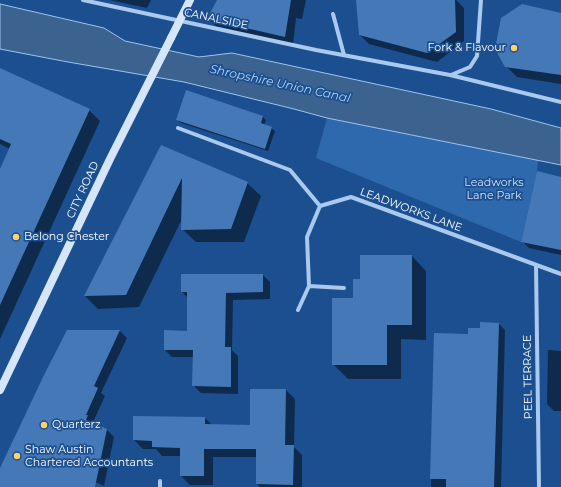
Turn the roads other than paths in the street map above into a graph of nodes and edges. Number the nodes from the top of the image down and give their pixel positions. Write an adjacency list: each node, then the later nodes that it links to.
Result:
1 (83, 0): 5 (street, CANALSIDE)
2 (190, 0): 15 (street, CITY ROAD, bridge)
3 (481, 0): 6 (street)
4 (333, 14): 5 (street)
5 (344, 55): 6 (street, CANALSIDE)
6 (450, 75): 7 (street, CANALSIDE)
7 (561, 102)
8 (178, 128): 9 (street)
9 (320, 206): 10 (street, LEADWORKS LANE); 12 (street)
10 (536, 266): 11 (street, LEADWORKS LANE); 18 (street, PEEL TERRACE)
11 (561, 274)
12 (309, 286): 13 (street); 14 (street)
13 (344, 288)
14 (298, 310)
15 (0, 390)
16 (160, 481): 17 (street)
17 (160, 487)
18 (539, 487)

